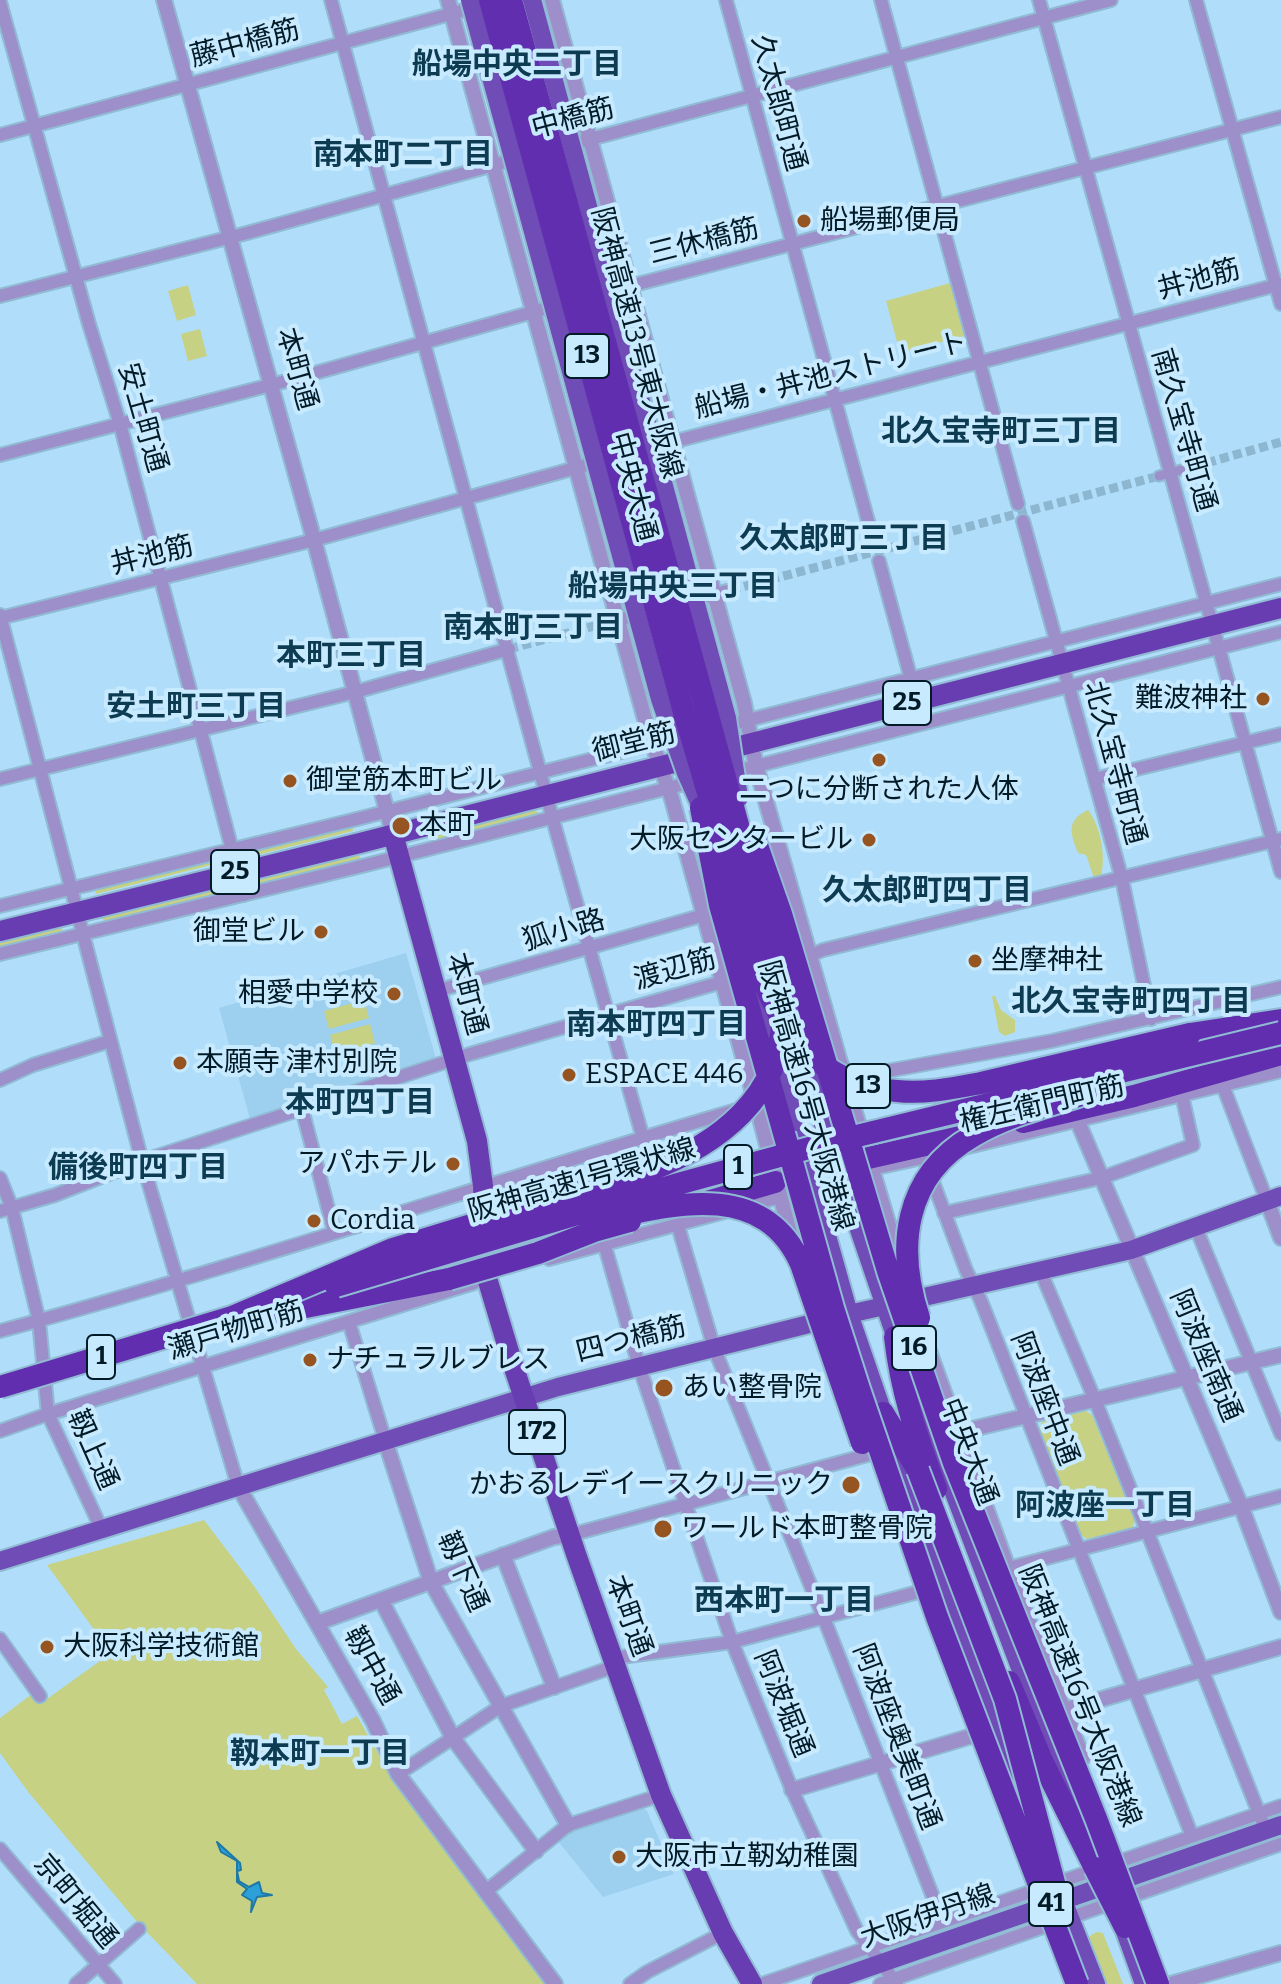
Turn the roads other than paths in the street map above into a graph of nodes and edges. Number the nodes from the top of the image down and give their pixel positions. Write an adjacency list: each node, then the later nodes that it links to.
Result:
1 (164, 0): 19 (street, 本町通)
2 (331, 0): 17 (street)
3 (470, 0): 139 (main road, 中央大通, bridge)
4 (490, 0): 69 (highway, 阪神高速13号東大阪線 / 13, bridge)
5 (502, 0): 15 (street, 藤中橋筋)
6 (511, 0): 69 (highway, 阪神高速13号東大阪線 / 13, bridge)
7 (532, 0): 136 (main road, 中央大通, bridge)
8 (552, 0): 25 (street, 中央大通)
9 (726, 0): 20 (street, 久太郎町通)
10 (881, 0): 18 (street)
11 (1039, 0): 16 (street, 南久宝寺町通)
12 (1111, 0): 16 (street, 中橋筋)
13 (1196, 0): 23 (street)
14 (0, 2): 22 (street, 安土町通)
15 (450, 7): 17 (street, 藤中橋筋); 26 (street, 中央大通)
16 (1044, 18): 18 (street, 中橋筋); 27 (street, 南久宝寺町通)
17 (344, 43): 19 (street, 藤中橋筋); 28 (street)
18 (897, 58): 20 (street, 中橋筋); 29 (street)
19 (188, 84): 22 (street, 藤中橋筋); 30 (street, 本町通)
20 (752, 97): 25 (street, 中橋筋); 31 (street, 久太郎町通)
21 (1281, 117): 23 (street, 三休橋筋)
22 (34, 126): 24 (street, 藤中橋筋); 32 (street, 安土町通)
23 (1232, 130): 27 (street, 三休橋筋); 33 (street)
24 (0, 135)
25 (590, 139): 26 (street, 中橋筋); 34 (street, 中央大通)
26 (493, 165): 28 (street, 中橋筋); 37 (street, 中央大通)
27 (1085, 169): 29 (street, 三休橋筋); 38 (street, 南久宝寺町通)
28 (384, 196): 30 (street, 中橋筋); 39 (street)
29 (937, 207): 31 (street, 三休橋筋); 40 (street)
30 (230, 237): 32 (street, 中橋筋); 41 (street, 本町通)
31 (792, 244): 34 (street, 三休橋筋); 42 (street, 久太郎町通)
32 (76, 277): 35 (street, 中橋筋); 43 (street, 安土町通)
33 (1278, 284): 36 (street); 38 (street, 丼池筋)
34 (631, 286): 37 (street, 三休橋筋); 44 (street, 中央大通)
35 (0, 296)
36 (1281, 304)
37 (533, 311): 39 (street, 三休橋筋); 46 (street, 中央大通)
38 (1128, 324): 40 (street, 船場・丼池ストリート); 56 (street, 南久宝寺町通)
39 (423, 341): 41 (street, 三休橋筋); 47 (street)
40 (980, 363): 42 (street, 船場・丼池ストリート); 48 (street)
41 (271, 384): 43 (street, 三休橋筋); 50 (street, 本町通)
42 (835, 400): 44 (street, 船場・丼池ストリート); 51 (street, 久太郎町通)
43 (120, 424): 45 (street, 三休橋筋); 53 (street, 安土町通)
44 (673, 442): 46 (street, 船場・丼池ストリート); 55 (street, 中央大通)
45 (0, 455)
46 (577, 468): 47 (street, 船場・丼池ストリート); 59 (street, 中央大通)
47 (466, 499): 50 (street, 船場・丼池ストリート); 64 (street)
48 (1018, 504)
49 (1023, 521): 62 (street, 北久宝寺町通)
50 (314, 540): 53 (street, 丼池筋); 68 (street, 本町通)
51 (874, 543)
52 (879, 561): 66 (street)
53 (162, 578): 58 (street, 丼池筋); 72 (street, 安土町通)
54 (1281, 584): 56 (street)
55 (724, 592): 59 (street); 70 (street, 中央大通)
56 (1206, 603): 60 (street, 南久宝寺町通); 62 (street)
57 (1281, 608): 60 (highway, 御堂筋 / 25)
58 (0, 617): 81 (street, 靱中通)
59 (611, 622): 77 (street, 中央大通)
60 (1213, 626): 63 (street, 南久宝寺町通); 65 (highway, 御堂筋 / 25)
61 (1281, 632): 63 (street)
62 (1056, 641): 65 (street, 北久宝寺町通); 66 (street)
63 (1219, 648): 67 (street); 75 (street, 南久宝寺町通)
64 (509, 649): 68 (street); 83 (street)
65 (1062, 664): 67 (street, 北久宝寺町通); 76 (highway, 御堂筋 / 25)
66 (911, 679): 70 (street)
67 (1068, 686): 80 (street); 85 (street, 北久宝寺町通)
68 (355, 692): 72 (street); 89 (street, 本町通)
69 (693, 707): 113 (highway, 13, bridge); 154 (highway, 1, bridge); 191 (highway, 阪神高速16号大阪港線 / 16, bridge); 197 (highway, 阪神高速16号大阪港線 / 16, bridge)
70 (748, 720): 71 (street); 76 (street, 中央大通)
71 (726, 726): 74 (street); 78 (street)
72 (202, 728): 81 (street); 93 (street, 安土町通)
73 (1281, 734): 75 (street)
74 (675, 738): 77 (street); 78 (street)
75 (1245, 742): 85 (street); 92 (street, 南久宝寺町通)
76 (752, 743): 78 (highway, 御堂筋 / 25); 80 (street, 中央大通)
77 (652, 744): 79 (street, 中央大通); 83 (street)
78 (707, 754): 79 (highway, 御堂筋 / 25); 82 (street); 86 (street)
79 (660, 765): 87 (street, 中央大通); 88 (highway, 御堂筋 / 25)
80 (756, 766): 82 (street); 107 (street, 中央大通)
81 (41, 768): 84 (street); 98 (street, 靱中通)
82 (739, 770): 86 (street)
83 (540, 771): 88 (street); 89 (street)
84 (0, 779)
85 (1095, 779): 97 (street, 北久宝寺町通)
86 (689, 783): 87 (street)
87 (668, 788): 90 (street); 102 (street, 中央大通)
88 (546, 795): 90 (street); 91 (highway, 御堂筋 / 25)
89 (387, 811): 91 (street, 本町通); 93 (street)
90 (552, 817): 94 (street); 105 (street)
91 (393, 834): 94 (highway, 本町通 / 172); 95 (highway, 御堂筋 / 25)
92 (1277, 840): 96 (street, 南久宝寺町通); 97 (street, 渡辺筋)
93 (232, 849): 95 (street, 安土町通); 98 (street)
94 (399, 857): 99 (street); 110 (highway, 本町通 / 172)
95 (238, 872): 99 (street, 安土町通); 101 (highway, 御堂筋 / 25)
96 (1281, 872)
97 (1122, 879): 107 (street, 渡辺筋); 112 (street, 北久宝寺町通)
98 (72, 889): 100 (street); 101 (street, 靱中通)
99 (244, 895): 104 (street)
100 (0, 906)
101 (77, 911): 103 (highway, 御堂筋 / 25); 104 (street, 靱中通)
102 (704, 915): 105 (street, 狐小路); 108 (street, 中央大通)
103 (0, 931)
104 (83, 934): 106 (street); 115 (street, 靱中通)
105 (590, 948): 110 (street, 狐小路); 111 (street)
106 (0, 954)
107 (811, 955): 108 (street, 渡辺筋); 120 (street, 中央大通)
108 (722, 982): 111 (street, 渡辺筋); 124 (street, 中央大通)
109 (1281, 987): 112 (street)
110 (436, 991): 118 (highway, 本町通 / 172)
111 (608, 1014): 118 (street, 渡辺筋); 127 (street)
112 (1151, 1019): 120 (street)
113 (1281, 1020)
114 (1281, 1033): 116 (highway, 阪神高速1号環状線 / 1, bridge)
115 (110, 1041): 121 (street); 129 (street, 靱中通)
116 (1198, 1053): 145 (highway, 阪神高速1号環状線 / 1, bridge); 191 (highway, 16, bridge)
117 (1281, 1054): 130 (highway, bridge)
118 (455, 1060): 125 (street, 渡辺筋); 133 (highway, 本町通 / 172)
119 (1281, 1071): 122 (street, 権左衛門町筋)
120 (845, 1079): 124 (street); 130 (street); 136 (street, 中央大通)
121 (0, 1080)
122 (1223, 1086): 123 (street, 権左衛門町筋); 135 (street)
123 (1182, 1095): 126 (street, 権左衛門町筋); 132 (street)
124 (756, 1104): 127 (street); 134 (street); 139 (street, 中央大通)
125 (302, 1109): 129 (street, 渡辺筋); 142 (street)
126 (1078, 1122): 128 (street, 権左衛門町筋); 132 (street, 阿波座南通)
127 (643, 1138): 133 (street)
128 (924, 1158): 130 (street, 権左衛門町筋); 138 (street, 阿波座中通)
129 (142, 1161): 137 (street, 渡辺筋); 149 (street, 靱中通)
130 (870, 1164): 151 (street)
131 (0, 1178): 137 (street, 靱上通)
132 (1101, 1178): 138 (street); 146 (street, 阿波座南通)
133 (483, 1186): 142 (street); 148 (highway, 本町通 / 172)
134 (778, 1190): 140 (highway); 157 (street)
135 (1274, 1198): 141 (main road, 四つ橋筋); 143 (street)
136 (852, 1204): 152 (main road, 中央大通)
137 (6, 1210): 155 (street, 靱上通)
138 (944, 1213): 150 (street, 阿波座中通)
139 (820, 1215): 153 (main road, 中央大通)
140 (676, 1218): 144 (street); 159 (highway, bridge); 161 (street, 阿波座奥美町通)
141 (1196, 1228): 146 (main road, 四つ橋筋); 163 (street)
142 (334, 1231): 149 (street)
143 (1281, 1238)
144 (604, 1243): 148 (street); 165 (street, 阿波堀通)
145 (459, 1249): 154 (highway, 阪神高速1号環状線 / 1, bridge); 197 (highway, bridge)
146 (1131, 1250): 147 (main road, 四つ橋筋); 166 (street, 阿波座南通)
147 (1040, 1270): 150 (main road, 四つ橋筋); 169 (street)
148 (487, 1278): 156 (street, 瀬戸物町筋); 168 (highway, 本町通 / 172)
149 (178, 1282): 155 (street); 159 (street, 靱中通)
150 (973, 1286): 151 (main road, 四つ橋筋); 172 (street, 阿波座中通)
151 (912, 1301): 152 (main road, 四つ橋筋); 174 (street)
152 (884, 1307): 153 (main road, 四つ橋筋); 160 (main road, 中央大通)
153 (849, 1314): 157 (main road, 四つ橋筋); 170 (main road, 中央大通)
154 (230, 1318): 159 (highway, 阪神高速1号環状線 / 1, bridge)
155 (39, 1321): 158 (street); 171 (street, 靱上通)
156 (349, 1322): 164 (street, 瀬戸物町筋); 177 (street, 靱下通)
157 (815, 1322): 161 (main road, 四つ橋筋); 178 (street)
158 (0, 1331)
159 (199, 1336): 164 (street, 靱中通); 167 (highway, 阪神高速1号環状線 / 1, bridge)
160 (895, 1337): 176 (main road, 中央大通); 179 (highway)
161 (714, 1348): 165 (main road, 四つ橋筋); 180 (street, 阿波座奥美町通)
162 (1281, 1355): 163 (street)
163 (1251, 1363): 166 (street); 175 (street)
164 (203, 1366): 171 (street, 瀬戸物町筋); 181 (street, 靱中通)
165 (639, 1366): 168 (main road, 四つ橋筋); 183 (street, 阿波堀通)
166 (1185, 1378): 169 (street); 184 (street, 阿波座南通)
167 (0, 1387)
168 (524, 1397): 177 (main road, 四つ橋筋); 187 (highway, 本町通 / 172)
169 (1095, 1400): 172 (street); 186 (street)
170 (883, 1413): 179 (highway); 226 (main road, 中央大通)
171 (48, 1414): 173 (street, 瀬戸物町筋); 185 (street, 靱上通)
172 (1025, 1416): 174 (street); 188 (street, 阿波座中通)
173 (0, 1431)
174 (961, 1431): 176 (street); 191 (street)
175 (1281, 1434)
176 (933, 1439): 209 (main road, 中央大通)
177 (385, 1440): 181 (main road, 四つ橋筋); 192 (street, 靱下通)
178 (871, 1454): 180 (street); 193 (street)
179 (922, 1468): 246 (highway, bridge); 249 (highway, bridge)
180 (769, 1482): 183 (street); 196 (street, 阿波座奥美町通)
181 (238, 1486): 185 (main road, 四つ橋筋); 198 (street, 靱中通)
182 (1281, 1496): 184 (street)
183 (687, 1505): 187 (street); 200 (street, 阿波堀通)
184 (1241, 1506): 186 (street); 195 (street, 阿波座南通)
185 (101, 1528): 190 (main road, 四つ橋筋)
186 (1148, 1531): 188 (street); 203 (street)
187 (570, 1535): 189 (street); 202 (highway, 本町通 / 172)
188 (1078, 1550): 191 (street); 205 (street, 阿波座中通)
189 (503, 1555): 192 (street); 204 (street)
190 (0, 1561)
191 (1006, 1575): 208 (street); 249 (highway, 阪神高速16号大阪港線 / 16, bridge)
192 (431, 1582): 194 (street); 207 (street, 靱下通)
193 (922, 1591): 196 (street); 210 (street)
194 (381, 1600): 198 (street); 211 (street)
195 (1281, 1612)
196 (823, 1616): 200 (street); 212 (street, 阿波座奥美町通)
197 (937, 1617): 245 (highway, 阪神高速16号大阪港線 / 16, bridge)
198 (317, 1623): 213 (street, 靱中通)
199 (0, 1639): 206 (street)
200 (732, 1642): 202 (street); 214 (street, 阿波堀通)
201 (1281, 1647): 203 (street)
202 (614, 1658): 204 (street); 215 (highway, 本町通 / 172)
203 (1202, 1669): 205 (street); 217 (street)
204 (554, 1687): 207 (street)
205 (1134, 1689): 208 (street); 219 (street, 阿波座中通)
206 (40, 1696)
207 (501, 1706): 211 (street); 218 (street, 靱下通)
208 (1065, 1710): 209 (street); 223 (street)
209 (1039, 1718): 224 (main road, 中央大通)
210 (975, 1735): 212 (street); 227 (street)
211 (453, 1738): 213 (street); 222 (street)
212 (880, 1763): 214 (street); 228 (street, 阿波座奥美町通)
213 (398, 1774): 225 (street, 靱中通)
214 (792, 1790): 231 (street, 阿波堀通)
215 (661, 1795): 218 (street); 230 (highway, 本町通 / 172)
216 (1281, 1806): 217 (street)
217 (1269, 1823): 219 (street); 223 (main road, 大阪伊丹線 / 41)
218 (568, 1825): 222 (street)
219 (1192, 1836): 223 (street)
220 (1281, 1844): 223 (street)
221 (0, 1849): 234 (street, 京町堀通)
222 (536, 1851): 225 (street)
223 (1129, 1877): 224 (main road, 大阪伊丹線 / 41); 250 (street)
224 (1108, 1885): 226 (main road, 大阪伊丹線 / 41); 248 (main road, 中央大通)
225 (485, 1892): 238 (street, 靱中通)
226 (1063, 1900): 227 (main road, 大阪伊丹線 / 41); 247 (main road, 中央大通)
227 (1040, 1908): 228 (street); 233 (main road, 大阪伊丹線 / 41); 235 (street); 244 (street)
228 (942, 1920): 231 (street)
229 (139, 1929): 234 (street)
230 (723, 1933): 239 (street); 240 (highway, 本町通 / 172)
231 (868, 1947): 233 (street, 阿波堀通); 241 (street)
232 (1281, 1953): 250 (street)
233 (881, 1963): 235 (street, 阿波堀通); 242 (main road, 大阪伊丹線 / 41)
234 (97, 1966): 236 (street); 237 (street, 京町堀通)
235 (896, 1982): 243 (street)
236 (76, 1984)
237 (115, 1984)
238 (555, 1984)
239 (630, 1984)
240 (752, 1984)
241 (762, 1984)
242 (821, 1984)
243 (880, 1984)
244 (1068, 1984)
245 (1077, 1984)
246 (1084, 1984)
247 (1096, 1984)
248 (1144, 1984)
249 (1155, 1984)
250 (1170, 1984)

